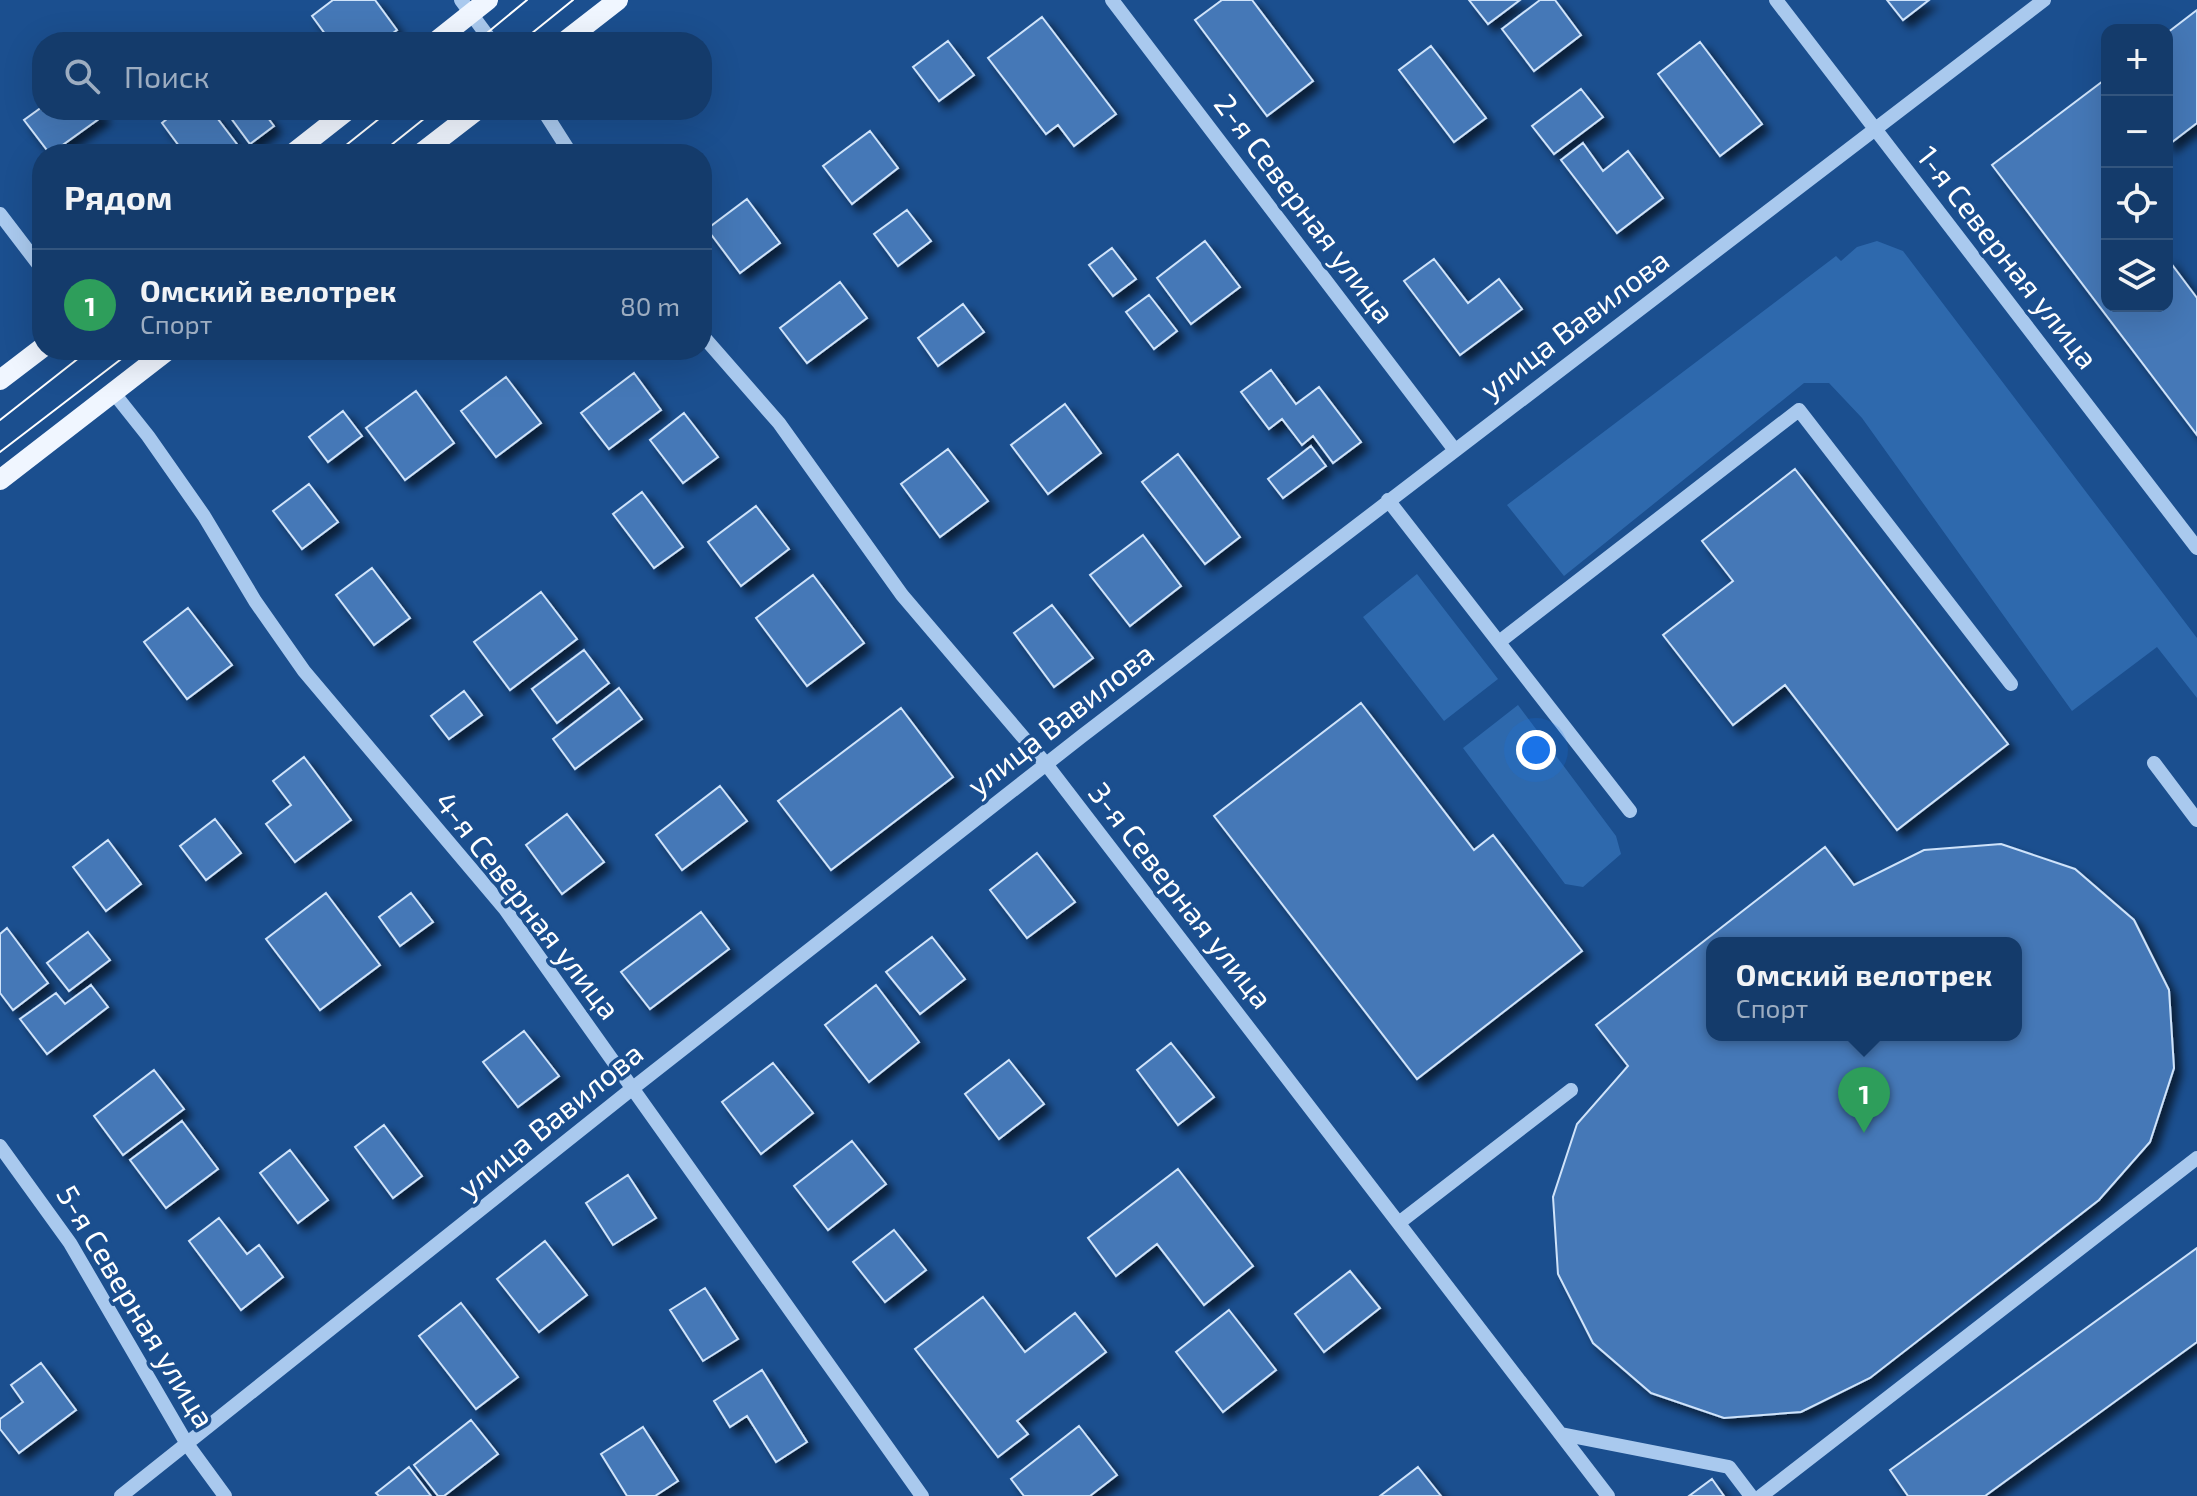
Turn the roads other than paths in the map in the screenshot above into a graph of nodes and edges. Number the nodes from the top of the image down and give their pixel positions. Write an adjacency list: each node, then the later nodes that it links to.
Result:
1 (488, 0): 6 (main road)
2 (618, 0): 9 (main road)
3 (1112, 0): 24 (street, 2-я Северная улица)
4 (1776, 0): 13 (street, 1-я Северная улица)
5 (2044, 0): 13 (street, улица Вавилова)
6 (466, 7): 7 (main road); 8 (street)
7 (444, 32)
8 (485, 32)
9 (577, 32)
10 (335, 120): 14 (main road)
11 (464, 120): 15 (main road)
12 (549, 120): 16 (street)
13 (1875, 128): 24 (street, улица Вавилова); 27 (street, 1-я Северная улица)
14 (305, 144)
15 (433, 144)
16 (565, 144)
17 (0, 214): 18 (street)
18 (32, 256)
19 (712, 346): 31 (street, 3-я Северная улица)
20 (32, 356): 22 (main road)
21 (155, 360): 23 (main road)
22 (0, 380)
23 (113, 392): 25 (main road); 34 (street, 4-я Северная улица)
24 (1454, 449): 26 (street, улица Вавилова)
25 (0, 480)
26 (1388, 500): 28 (street); 31 (street, улица Вавилова)
27 (2197, 548)
28 (1499, 642): 29 (street); 32 (street)
29 (2011, 684)
30 (2154, 763): 33 (street)
31 (1046, 764): 34 (street, улица Вавилова); 38 (street, 3-я Северная улица)
32 (1630, 811)
33 (2197, 820)
34 (633, 1088): 40 (street, улица Вавилова); 43 (street, 4-я Северная улица)
35 (1571, 1090): 38 (street)
36 (0, 1146): 40 (street, 5-я Северная улица)
37 (2197, 1158): 46 (street)
38 (1400, 1222): 39 (street, 3-я Северная улица)
39 (1561, 1434): 44 (street, 3-я Северная улица); 45 (street)
40 (187, 1444): 41 (street, улица Вавилова); 42 (street, 5-я Северная улица)
41 (121, 1496)
42 (225, 1496)
43 (922, 1496)
44 (1608, 1496)
45 (1751, 1496)
46 (1761, 1496)

